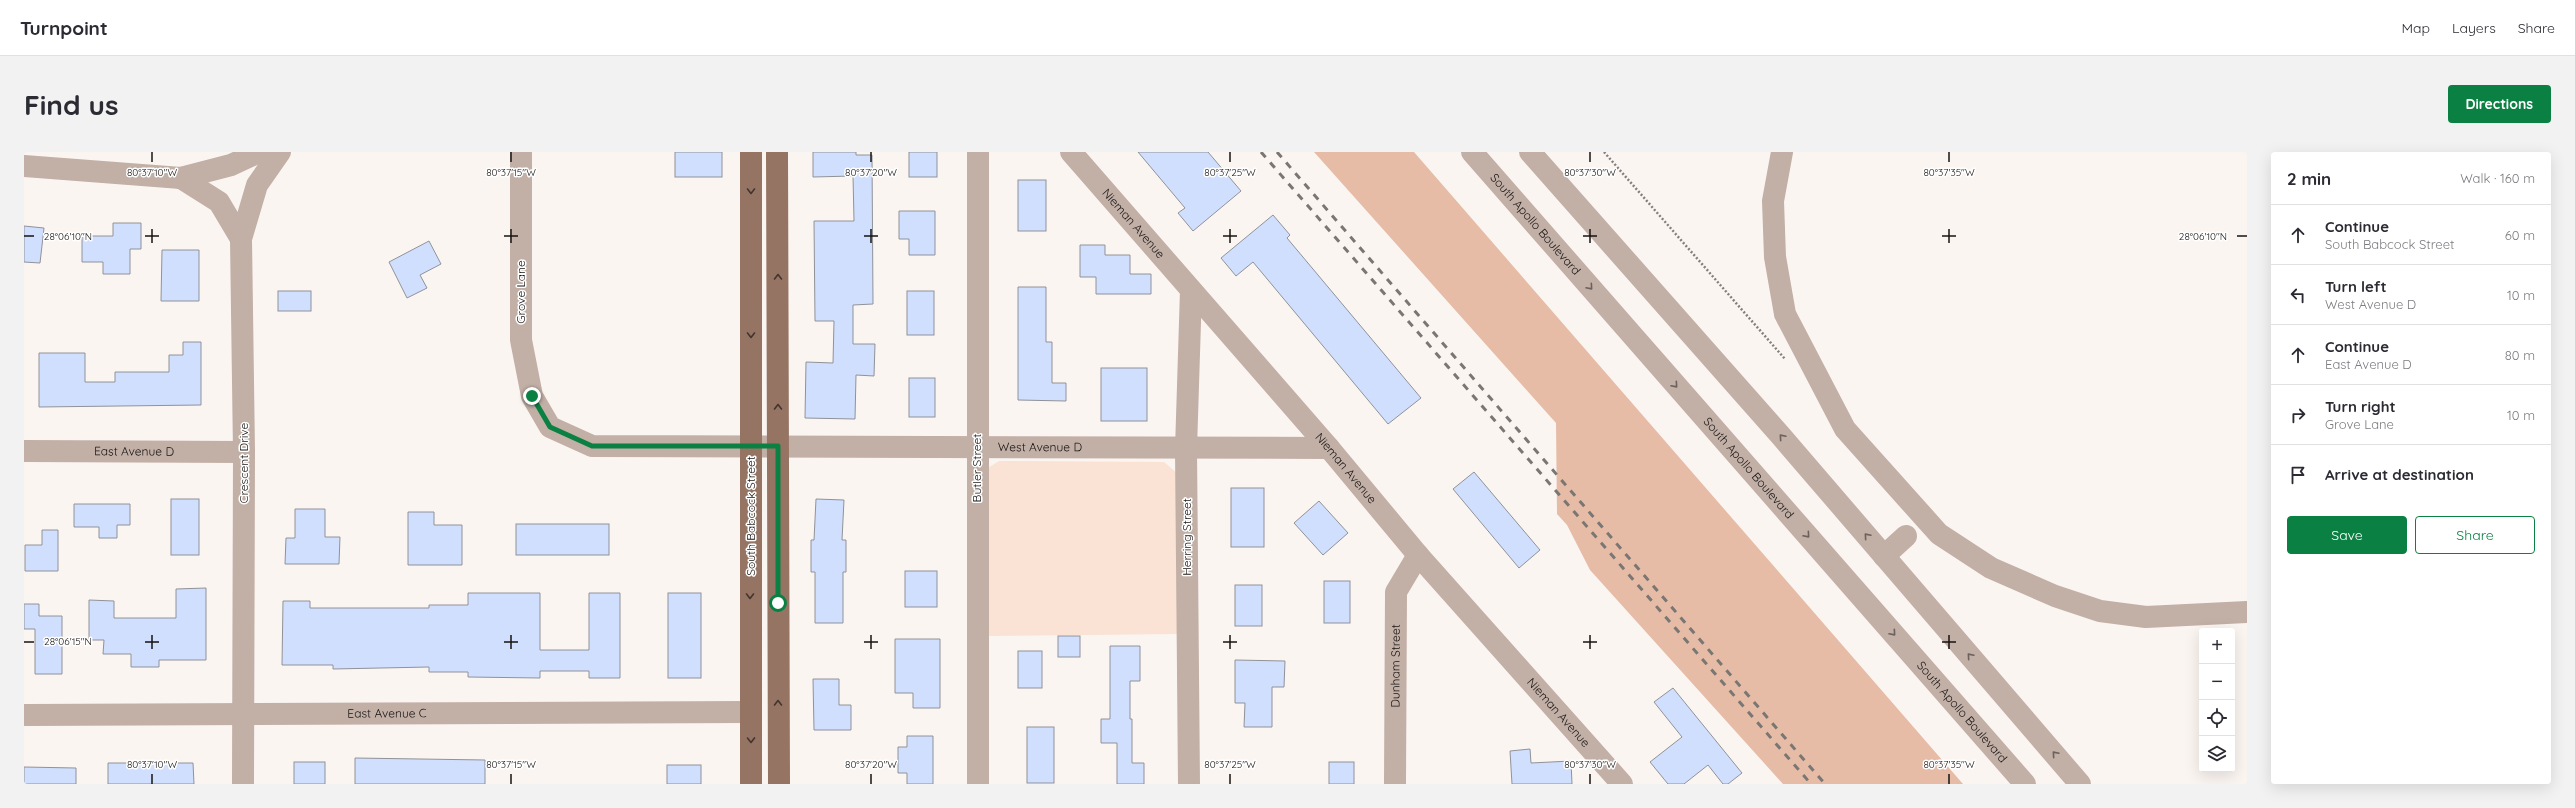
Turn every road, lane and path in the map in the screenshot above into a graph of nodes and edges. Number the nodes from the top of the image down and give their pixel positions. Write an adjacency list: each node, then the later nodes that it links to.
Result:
1 (259, 152): 13 (street)
2 (280, 152): 14 (street, Crescent Drive)
3 (521, 152): 17 (street, Grove Lane)
4 (752, 152): 17 (main road, South Babcock Street, one-way to 17)
5 (777, 152): 18 (main road, one-way to 5)
6 (978, 152): 19 (street, Butler Street)
7 (1071, 152): 15 (street, Nieman Avenue)
8 (1472, 152): 38 (street, South Apollo Boulevard, one-way to 38)
9 (1530, 152): 26 (street, one-way to 9)
10 (1604, 152): 16 (path)
11 (1782, 152): 27 (street)
12 (24, 166): 13 (street)
13 (181, 178): 14 (street)
14 (241, 239): 23 (street, Crescent Drive)
15 (1191, 290): 20 (street, Nieman Avenue); 21 (street, Herring Street)
16 (1788, 362)
17 (751, 446): 18 (street, West Avenue D); 28 (main road, South Babcock Street, one-way to 28)
18 (778, 446): 19 (street, West Avenue D); 33 (main road, one-way to 18)
19 (977, 448): 21 (street, West Avenue D); 34 (street, Butler Street)
20 (1329, 448): 21 (street, West Avenue D); 25 (street, Nieman Avenue)
21 (1186, 449): 35 (street, Herring Street)
22 (24, 451): 23 (street, East Avenue D)
23 (244, 452): 29 (street, Crescent Drive)
24 (1906, 536): 26 (street)
25 (1418, 555): 36 (street, Dunham Street); 37 (street, Nieman Avenue)
26 (1884, 556): 39 (street, one-way to 26)
27 (2247, 612)
28 (750, 712): 29 (street, East Avenue C); 32 (main road, South Babcock Street, one-way to 32)
29 (243, 714): 30 (street, East Avenue C); 31 (street, Crescent Drive)
30 (24, 715)
31 (242, 784)
32 (751, 784)
33 (779, 784)
34 (978, 784)
35 (1189, 784)
36 (1394, 784)
37 (1622, 784)
38 (2025, 784)
39 (2080, 784)

